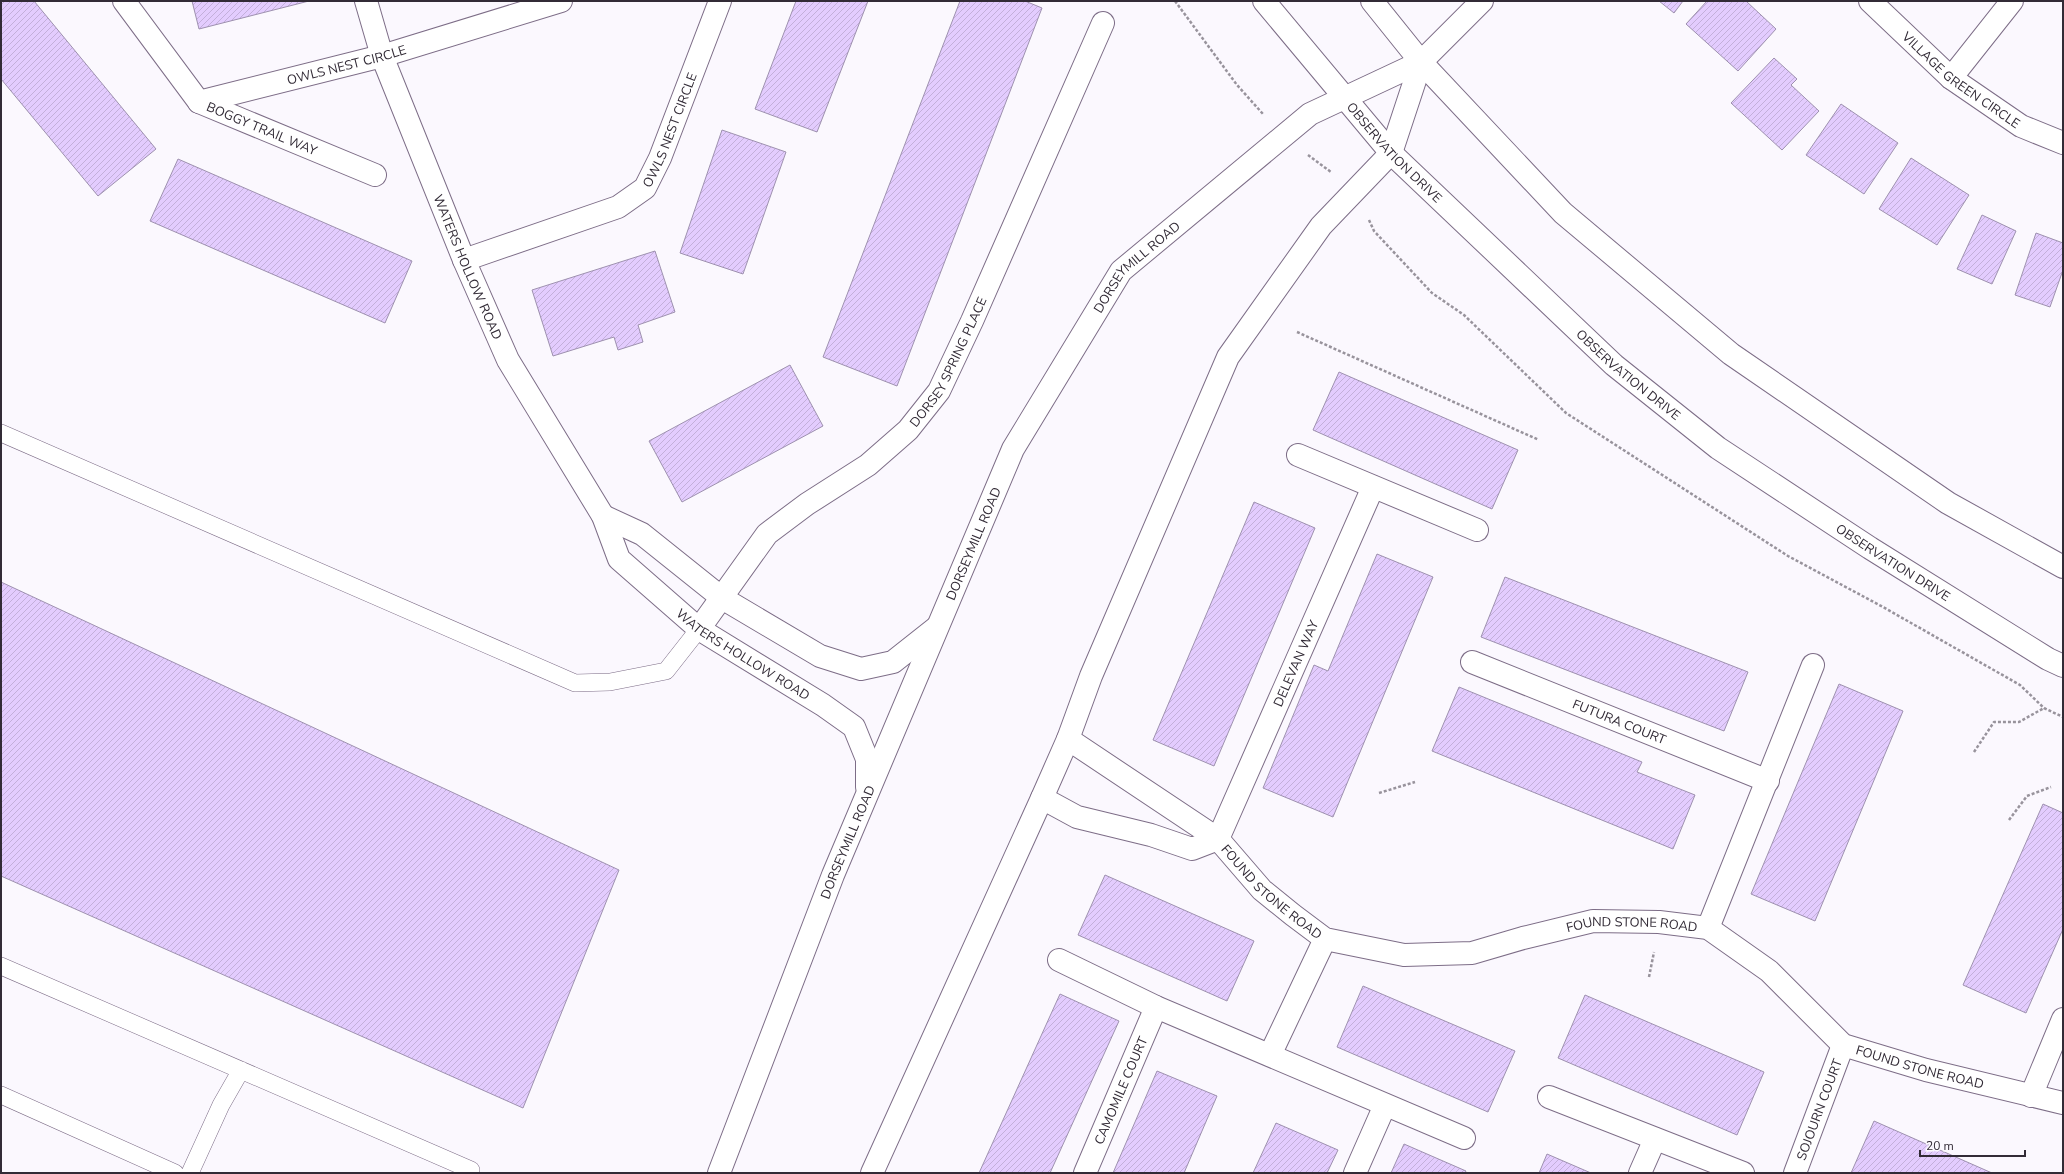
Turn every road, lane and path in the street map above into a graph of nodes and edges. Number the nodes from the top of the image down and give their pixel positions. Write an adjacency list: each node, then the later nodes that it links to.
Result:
1 (124, 1): 15 (street, BOGGY TRAIL WAY)
2 (366, 1): 11 (street, WATERS HOLLOW ROAD)
3 (561, 1): 11 (street, OWLS NEST CIRCLE)
4 (720, 1): 20 (street, OWLS NEST CIRCLE)
5 (1264, 1): 14 (street, OBSERVATION DRIVE)
6 (1372, 1): 12 (street)
7 (1482, 1): 12 (street, DORSEYMILL ROAD)
8 (1870, 1): 13 (street, VILLAGE GREEN CIRCLE)
9 (2012, 1): 13 (street)
10 (1103, 23): 29 (street, DORSEY SPRING PLACE)
11 (382, 56): 15 (street, OWLS NEST CIRCLE); 20 (street, WATERS HOLLOW ROAD)
12 (1421, 62): 14 (street, DORSEYMILL ROAD); 17 (street, DORSEYMILL ROAD); 28 (street)
13 (1951, 78): 16 (street, VILLAGE GREEN CIRCLE)
14 (1344, 97): 17 (street, OBSERVATION DRIVE); 30 (street, DORSEYMILL ROAD)
15 (200, 102): 18 (street, BOGGY TRAIL WAY)
16 (2063, 143)
17 (1391, 153): 34 (street, OBSERVATION DRIVE); 37 (street, DORSEYMILL ROAD)
18 (375, 175)
19 (1374, 231): 35 (path)
20 (464, 260): 26 (street, WATERS HOLLOW ROAD)
21 (1297, 332): 23 (path)
22 (1, 433): 31 (lane)
23 (1539, 440)
24 (1298, 455): 25 (street)
25 (1373, 487): 27 (street); 46 (street, DELEVAN WAY)
26 (603, 516): 29 (street); 31 (street, WATERS HOLLOW ROAD)
27 (1477, 530)
28 (2063, 567)
29 (722, 598): 30 (street); 31 (street, DORSEY SPRING PLACE)
30 (938, 627): 43 (street, DORSEYMILL ROAD)
31 (699, 629): 43 (street, WATERS HOLLOW ROAD)
32 (1472, 662): 39 (street, FUTURA COURT)
33 (1813, 664): 39 (street)
34 (2063, 666)
35 (2044, 708): 36 (path); 38 (path)
36 (2063, 717)
37 (1068, 739): 44 (street, DORSEYMILL ROAD); 46 (street, FOUND STONE ROAD)
38 (1974, 752)
39 (1768, 781): 47 (street)
40 (1415, 782): 42 (path)
41 (2051, 787): 45 (path)
42 (1379, 793)
43 (867, 794): 66 (street, DORSEYMILL ROAD)
44 (1042, 798): 46 (street, FOUND STONE ROAD); 67 (street, DORSEYMILL ROAD)
45 (2009, 820)
46 (1218, 839): 48 (street, FOUND STONE ROAD)
47 (1708, 928): 48 (street, FOUND STONE ROAD); 53 (street, FOUND STONE ROAD)
48 (1325, 939): 54 (street)
49 (1059, 960): 51 (street)
50 (1, 966): 55 (lane)
51 (1156, 1007): 54 (street); 68 (street, CAMOMILE COURT)
52 (2063, 1019): 57 (street)
53 (1843, 1045): 57 (street, FOUND STONE ROAD); 72 (street, SOJOURN COURT)
54 (1270, 1055): 60 (street)
55 (241, 1070): 63 (lane); 65 (lane)
56 (1, 1095): 64 (lane)
57 (2031, 1096): 59 (street, FOUND STONE ROAD)
58 (1549, 1097): 62 (street)
59 (2063, 1104)
60 (1385, 1105): 61 (street); 69 (street)
61 (1464, 1138)
62 (1655, 1140): 70 (street); 71 (street)
63 (471, 1170)
64 (175, 1173)
65 (190, 1173)
66 (719, 1173)
67 (872, 1173)
68 (1085, 1173)
69 (1355, 1173)
70 (1640, 1173)
71 (1743, 1173)
72 (1795, 1173)

